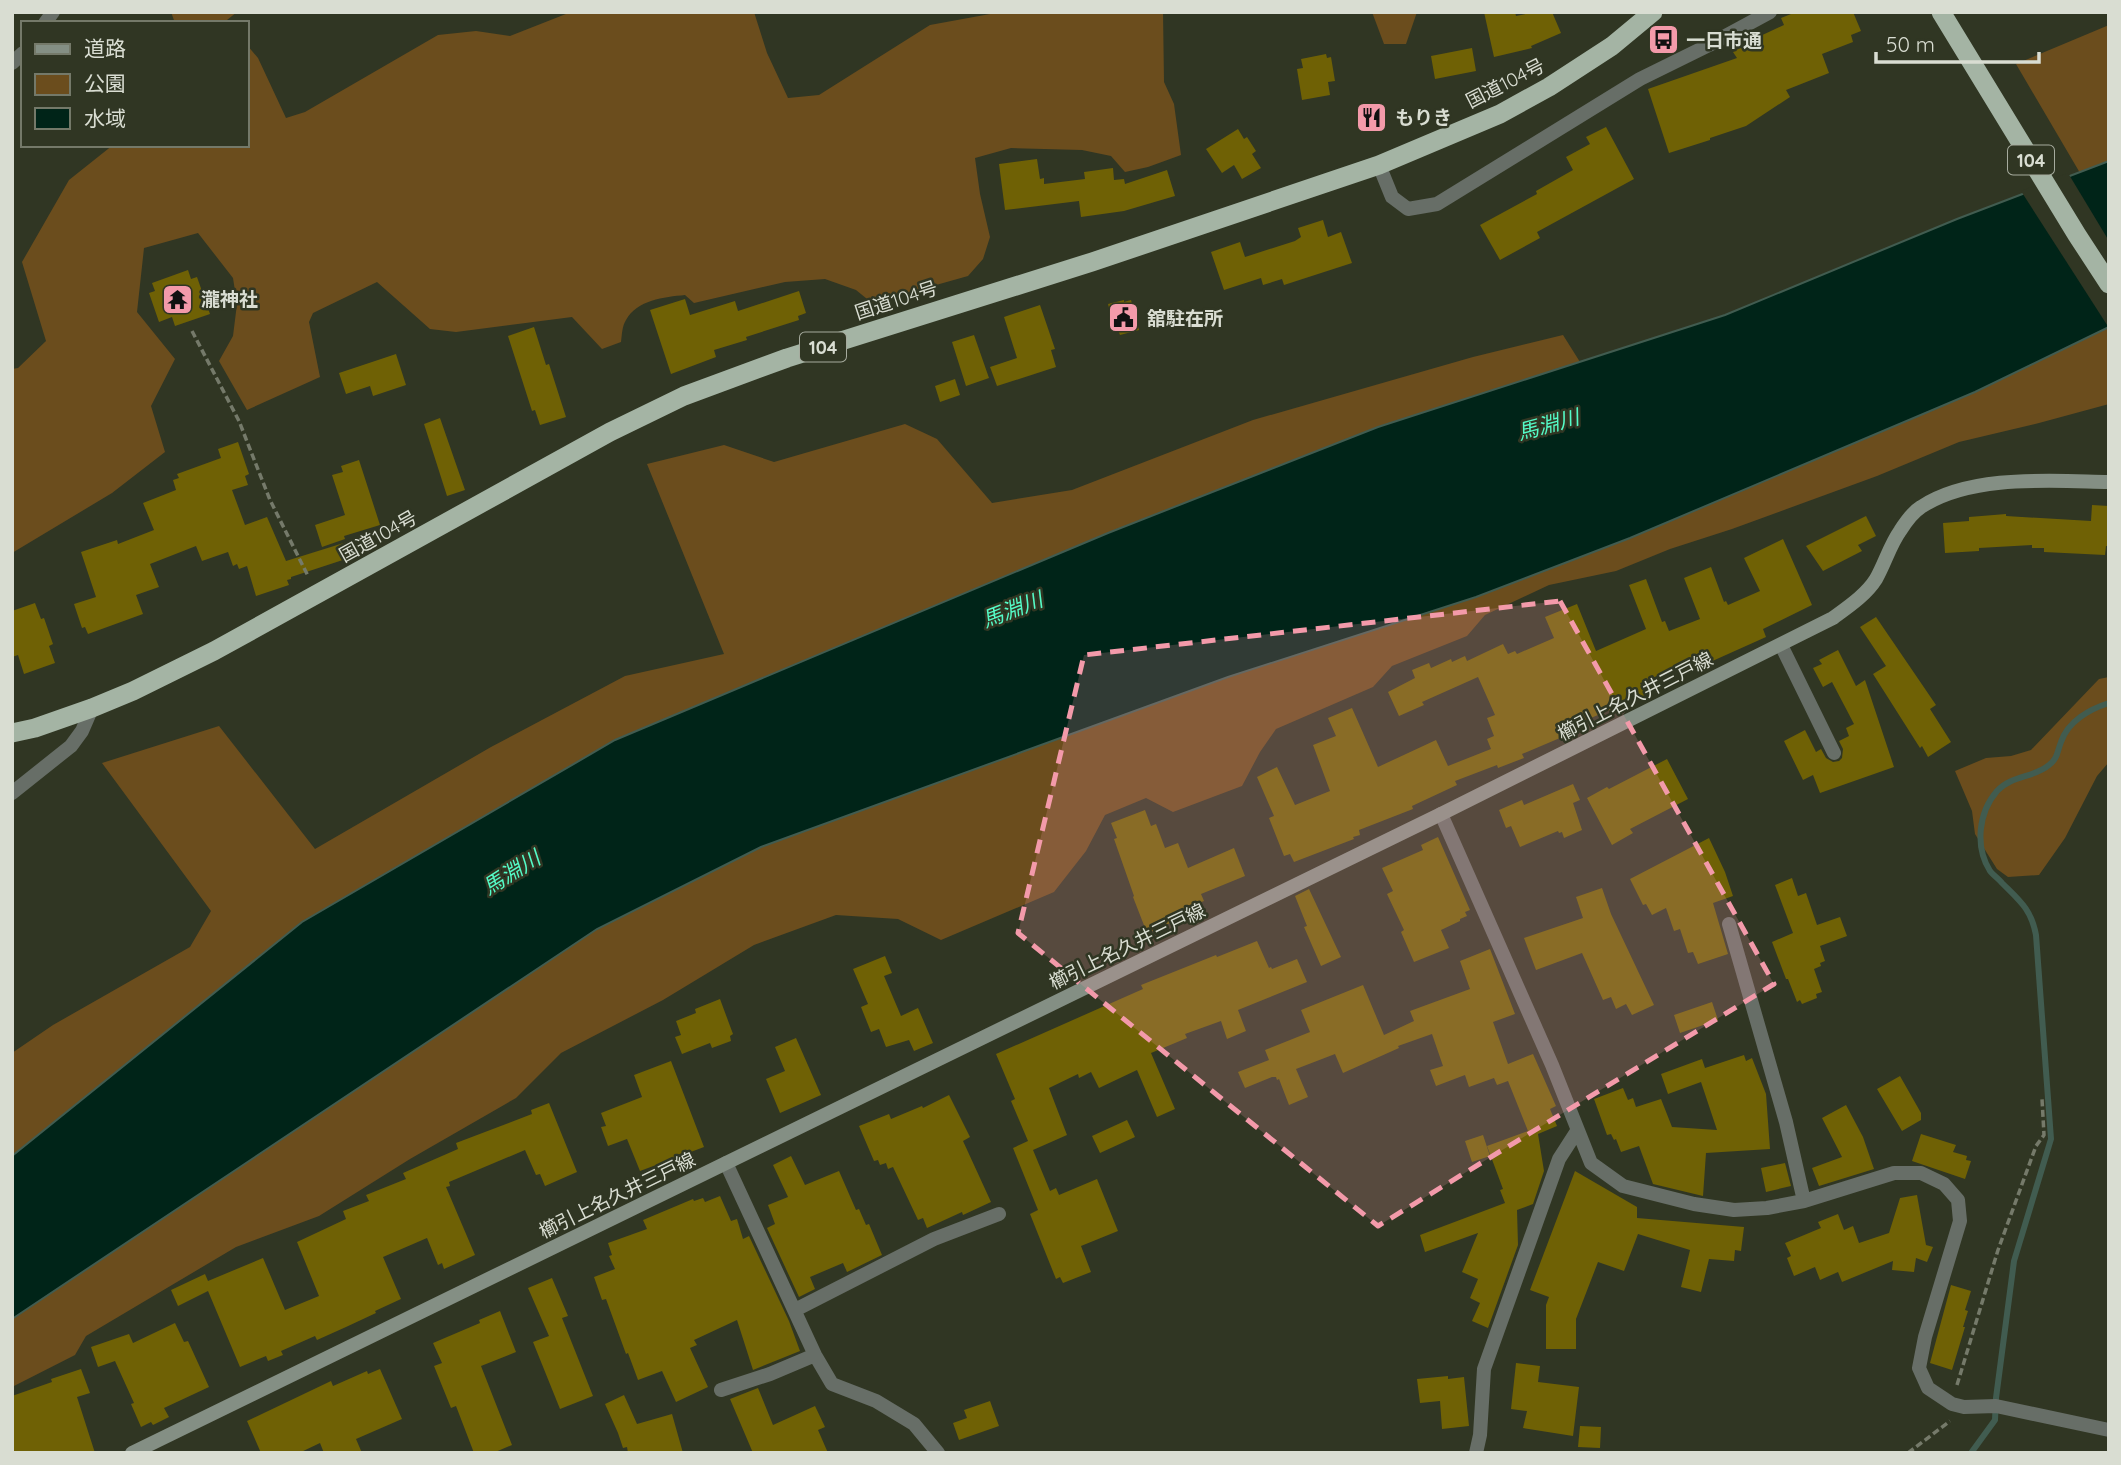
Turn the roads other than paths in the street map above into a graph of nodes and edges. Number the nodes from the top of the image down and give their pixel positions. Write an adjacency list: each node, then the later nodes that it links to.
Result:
1 (1653, 12): 4 (highway, 国道104号 / 104)
2 (1770, 12): 4 (street)
3 (1941, 12): 5 (highway, 104)
4 (1379, 164): 8 (highway, 国道104号 / 104)
5 (2109, 284)
6 (2109, 482): 7 (main road, 櫛引上名久井三戸線)
7 (1781, 645): 10 (street); 12 (main road, 櫛引上名久井三戸線)
8 (92, 708): 9 (highway, 国道104号 / 104); 11 (street)
9 (12, 733)
10 (1835, 753)
11 (12, 793)
12 (1441, 814): 14 (street); 15 (main road, 櫛引上名久井三戸線)
13 (1729, 923): 16 (street)
14 (1577, 1130): 16 (street); 24 (street)
15 (726, 1163): 18 (street); 22 (main road, 櫛引上名久井三戸線)
16 (1804, 1201): 21 (street)
17 (999, 1214): 18 (street)
18 (795, 1310): 19 (street)
19 (815, 1355): 20 (street); 23 (street)
20 (721, 1390)
21 (2109, 1430)
22 (132, 1453)
23 (938, 1453)
24 (1476, 1453)

